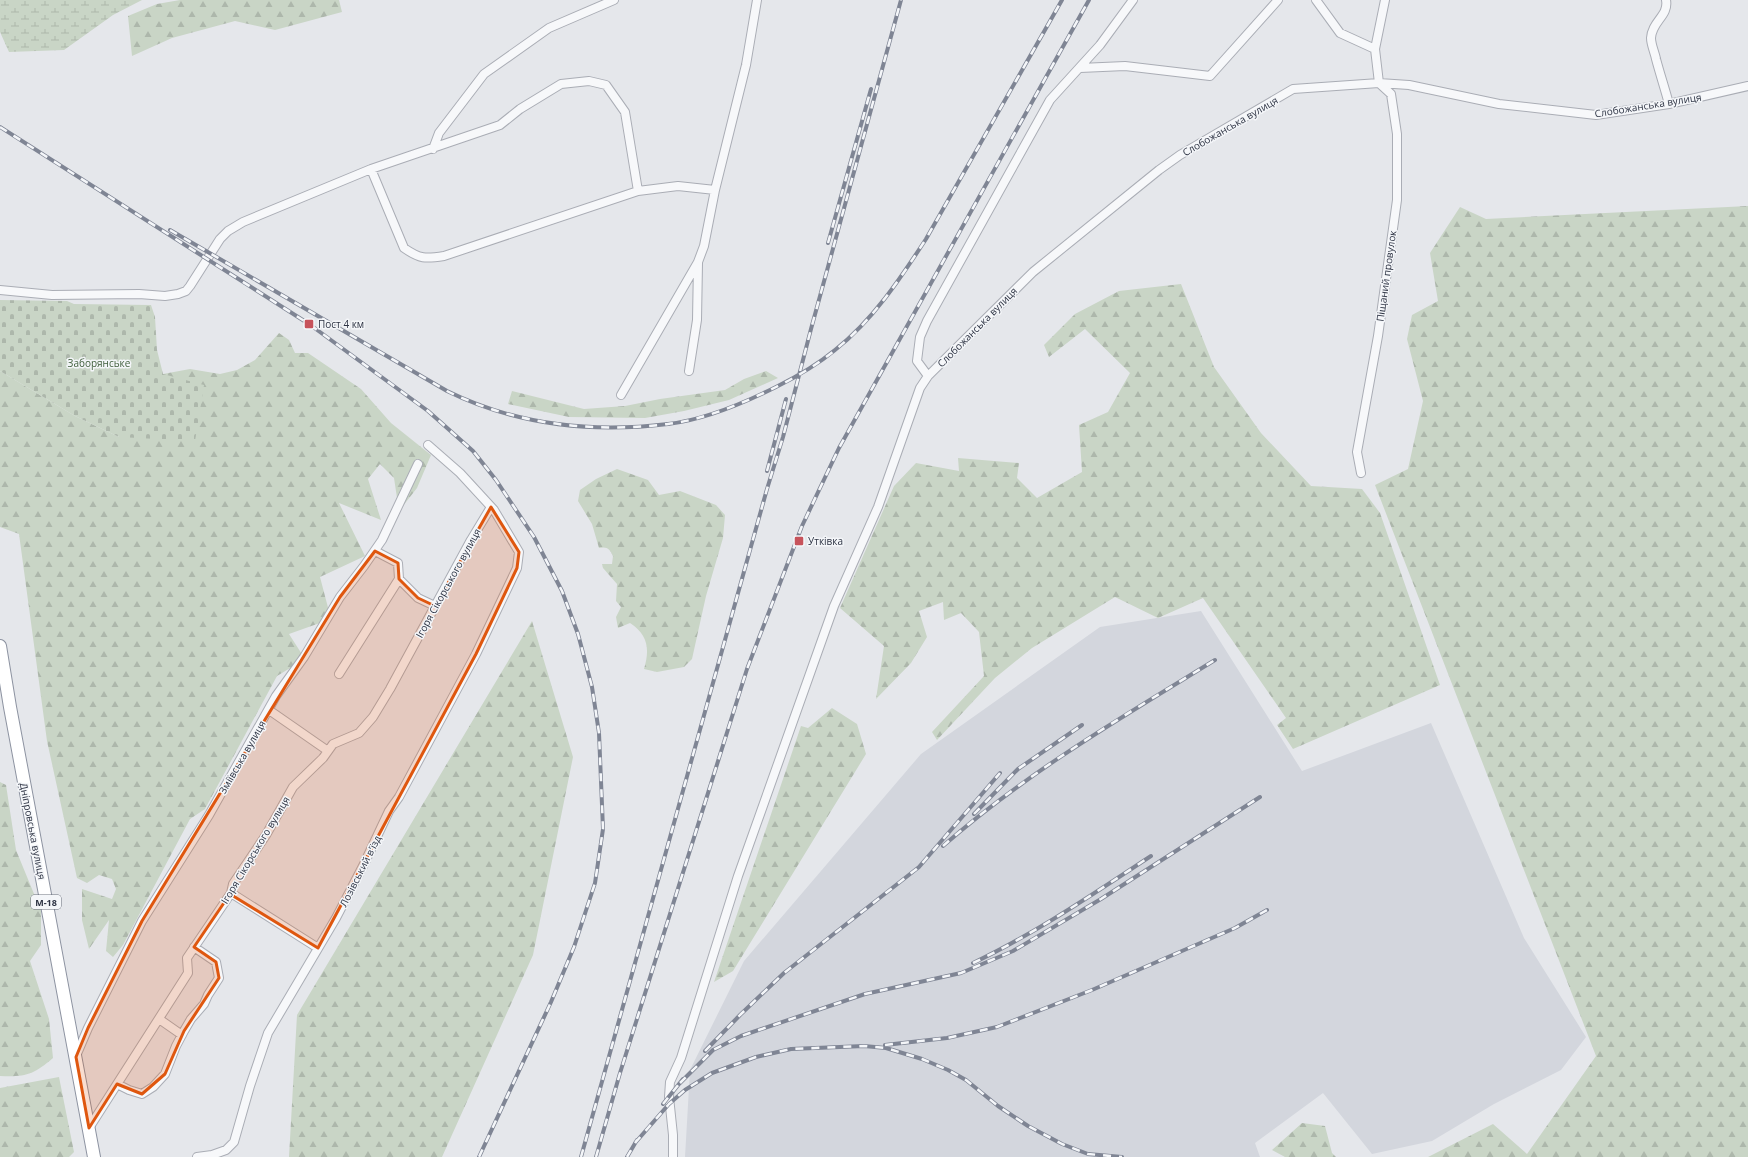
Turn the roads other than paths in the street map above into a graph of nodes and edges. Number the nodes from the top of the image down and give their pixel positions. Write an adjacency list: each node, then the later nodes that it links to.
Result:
1 (614, 0): 13 (street)
2 (757, 0): 15 (street)
3 (1132, 0): 9 (street)
4 (1278, 0): 9 (street)
5 (1316, 0): 8 (street)
6 (1384, 0): 8 (street)
7 (1666, 0): 12 (street)
8 (1375, 49): 10 (street)
9 (1080, 68): 20 (street)
10 (1379, 83): 12 (street, Слобожанська вулиця); 20 (street, Слобожанська вулиця); 24 (street, Піщаний провулок)
11 (1748, 86): 12 (street, Слобожанська вулиця)
12 (1669, 104)
13 (433, 149): 14 (street); 16 (street)
14 (371, 169): 16 (street); 18 (street)
15 (715, 190): 16 (street); 17 (street)
16 (638, 191)
17 (698, 262): 19 (street); 21 (street)
18 (0, 290)
19 (689, 371)
20 (928, 376): 43 (street, Слобожанська вулиця)
21 (621, 395)
22 (428, 445): 25 (street)
23 (418, 464): 26 (street, Зміївська вулиця)
24 (1361, 473)
25 (491, 507): 28 (street, Ігоря Сікорського вулиця); 35 (street, Лозівський в'їзд)
26 (374, 551): 27 (street); 31 (street, Зміївська вулиця)
27 (399, 579): 28 (street); 30 (street)
28 (435, 606): 32 (street, Ігоря Сікорського вулиця)
29 (0, 646): 38 (highway, Дніпровська вулиця / М-18)
30 (339, 674)
31 (269, 710): 32 (street); 38 (street, Зміївська вулиця)
32 (328, 751): 33 (street, Ігоря Сікорського вулиця)
33 (231, 893): 34 (street, Ігоря Сікорського вулиця); 35 (street)
34 (194, 947): 36 (street, Ігоря Сікорського вулиця); 37 (street)
35 (318, 948): 42 (street, Лозівський в'їзд)
36 (159, 1019): 37 (street); 39 (street, Ігоря Сікорського вулиця)
37 (182, 1035): 39 (street)
38 (76, 1057): 40 (highway, Дніпровська вулиця / М-18)
39 (117, 1084): 40 (street, Ігоря Сікорського вулиця)
40 (89, 1128): 41 (highway, Дніпровська вулиця / М-18)
41 (94, 1157)
42 (197, 1157)
43 (673, 1157)

